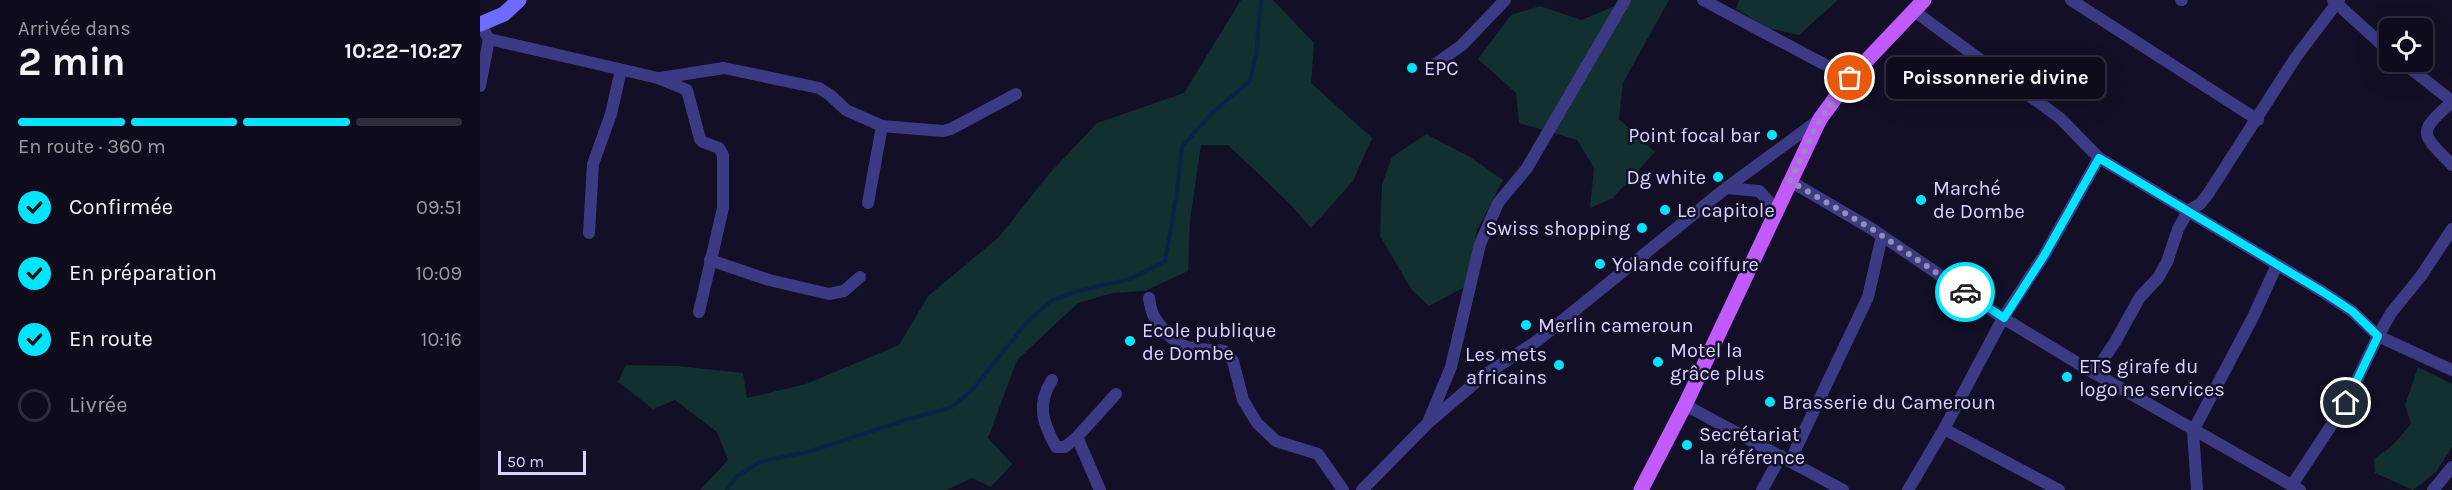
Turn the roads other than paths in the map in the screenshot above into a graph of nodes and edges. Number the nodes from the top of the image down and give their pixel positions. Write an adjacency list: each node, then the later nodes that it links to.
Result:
1 (519, 0): 8 (street)
2 (1505, 0): 11 (street)
3 (1625, 0): 44 (street)
4 (1703, 0): 15 (street)
5 (2071, 0): 20 (street)
6 (2336, 1): 10 (street); 20 (street)
7 (1919, 5): 15 (main road); 22 (street)
8 (480, 24): 9 (street)
9 (489, 39): 12 (street); 16 (street)
10 (2379, 42)
11 (1437, 63)
12 (621, 70): 14 (street); 30 (street)
13 (2415, 72): 18 (street)
14 (658, 78): 21 (street); 32 (street)
15 (1850, 78): 19 (main road)
16 (480, 86)
17 (1016, 94): 21 (street)
18 (2452, 101): 23 (street)
19 (1820, 119): 24 (main road); 25 (street)
20 (2258, 120): 28 (street)
21 (882, 126): 26 (street)
22 (2099, 158): 28 (street); 37 (street)
23 (2452, 165)
24 (1790, 181): 27 (main road); 31 (street)
25 (1726, 188): 27 (street); 44 (street)
26 (868, 203)
27 (1777, 210): 43 (main road)
28 (2188, 211): 33 (street); 40 (street)
29 (2452, 229): 38 (street)
30 (589, 233)
31 (1881, 236): 37 (street); 48 (street)
32 (710, 260): 34 (street); 36 (street)
33 (2277, 265): 38 (street); 46 (street)
34 (860, 277)
35 (1149, 297): 52 (street)
36 (699, 312)
37 (2004, 318): 40 (street); 45 (street)
38 (2378, 336): 39 (street); 50 (street)
39 (2452, 370)
40 (2094, 374): 46 (street)
41 (1052, 380): 47 (street)
42 (1116, 394): 47 (street)
43 (1685, 405): 48 (street); 54 (main road)
44 (1427, 424): 53 (street)
45 (1944, 429): 57 (street); 58 (street)
46 (2193, 430): 50 (street); 59 (street)
47 (1077, 437): 51 (street)
48 (1786, 459): 55 (street); 56 (street)
49 (2452, 467): 60 (street)
50 (2296, 488)
51 (1100, 490)
52 (1343, 490)
53 (1362, 490)
54 (1641, 490)
55 (1762, 490)
56 (1843, 490)
57 (1908, 490)
58 (2059, 490)
59 (2197, 490)
60 (2433, 490)

